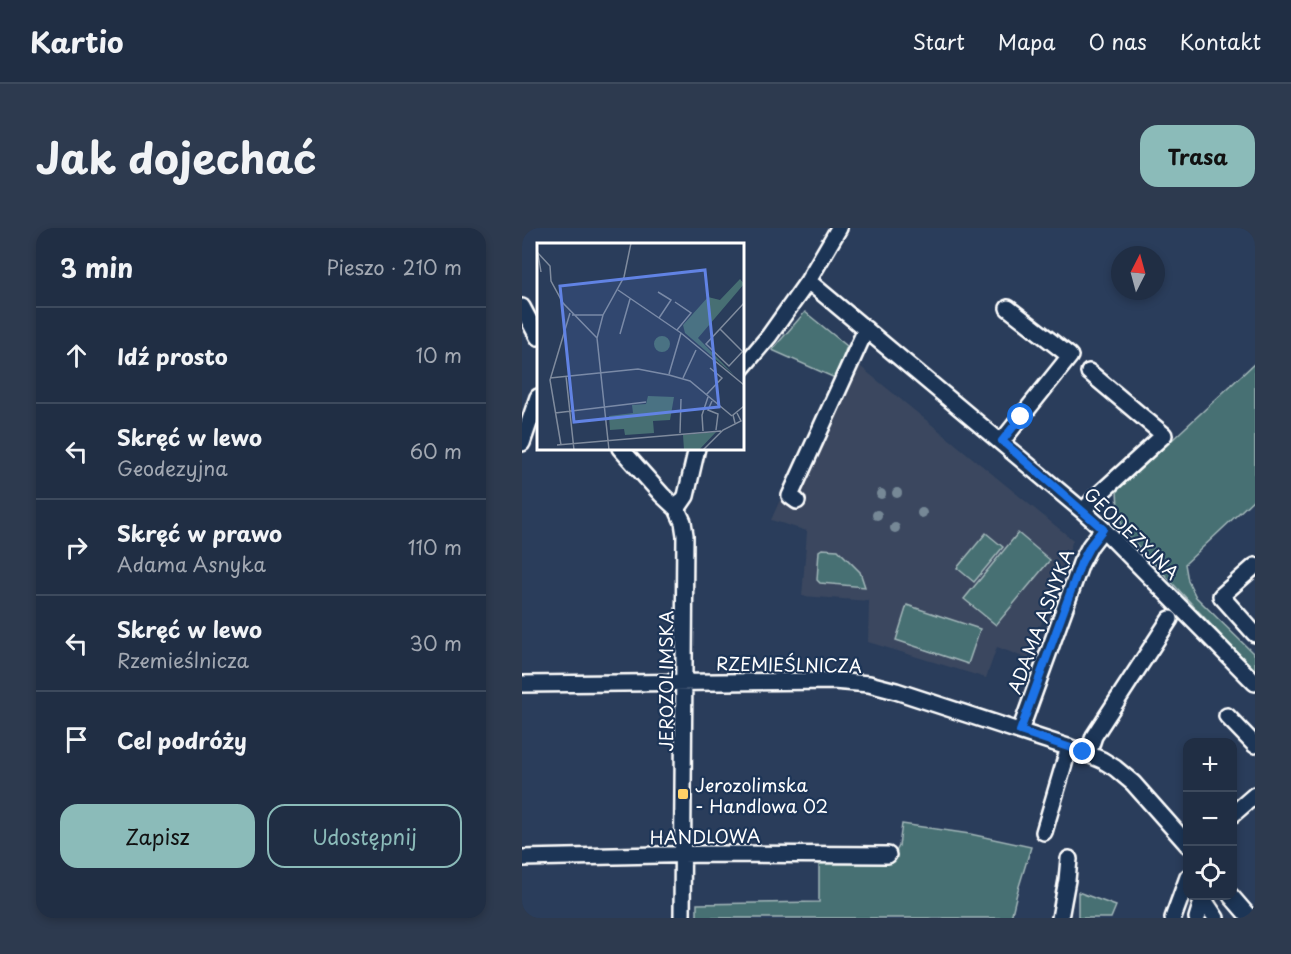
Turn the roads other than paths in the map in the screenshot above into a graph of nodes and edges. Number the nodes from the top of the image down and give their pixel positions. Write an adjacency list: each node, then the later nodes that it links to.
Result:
1 (838, 228): 2 (street)
2 (808, 281): 5 (street, GEODEZYJNA); 7 (street)
3 (522, 307): 6 (street)
4 (1008, 308): 10 (street)
5 (866, 329): 10 (street, GEODEZYJNA); 14 (street)
6 (537, 335)
7 (744, 366)
8 (1089, 372): 16 (street)
9 (537, 401): 11 (street)
10 (1002, 441): 16 (street, GEODEZYJNA)
11 (522, 443)
12 (622, 450): 15 (street)
13 (697, 450): 15 (street)
14 (797, 501)
15 (677, 509): 21 (street, JEROZOLIMSKA)
16 (1083, 511): 17 (street, GEODEZYJNA)
17 (1103, 529): 22 (street, GEODEZYJNA); 25 (street, ADAMA ASNYKA)
18 (1255, 566): 20 (street)
19 (1170, 619): 28 (street)
20 (1255, 634)
21 (684, 682): 23 (street, RZEMIEŚLNICZA); 25 (street, RZEMIEŚLNICZA); 34 (street, JEROZOLIMSKA)
22 (1255, 683)
23 (522, 684)
24 (1227, 716): 26 (street)
25 (1020, 731): 27 (street, RZEMIEŚLNICZA)
26 (1255, 745)
27 (1069, 747): 28 (street, RZEMIEŚLNICZA); 31 (street)
28 (1088, 754): 32 (street, RZEMIEŚLNICZA)
29 (1255, 795): 30 (street)
30 (1237, 811)
31 (1044, 832)
32 (1183, 839)
33 (888, 855): 34 (street, HANDLOWA)
34 (682, 856): 35 (street, HANDLOWA); 40 (street, JEROZOLIMSKA)
35 (522, 858)
36 (1069, 859): 41 (street)
37 (1183, 891): 42 (street)
38 (1234, 900): 44 (street)
39 (1202, 909): 43 (street)
40 (682, 918)
41 (1060, 918)
42 (1173, 918)
43 (1216, 918)
44 (1250, 918)

